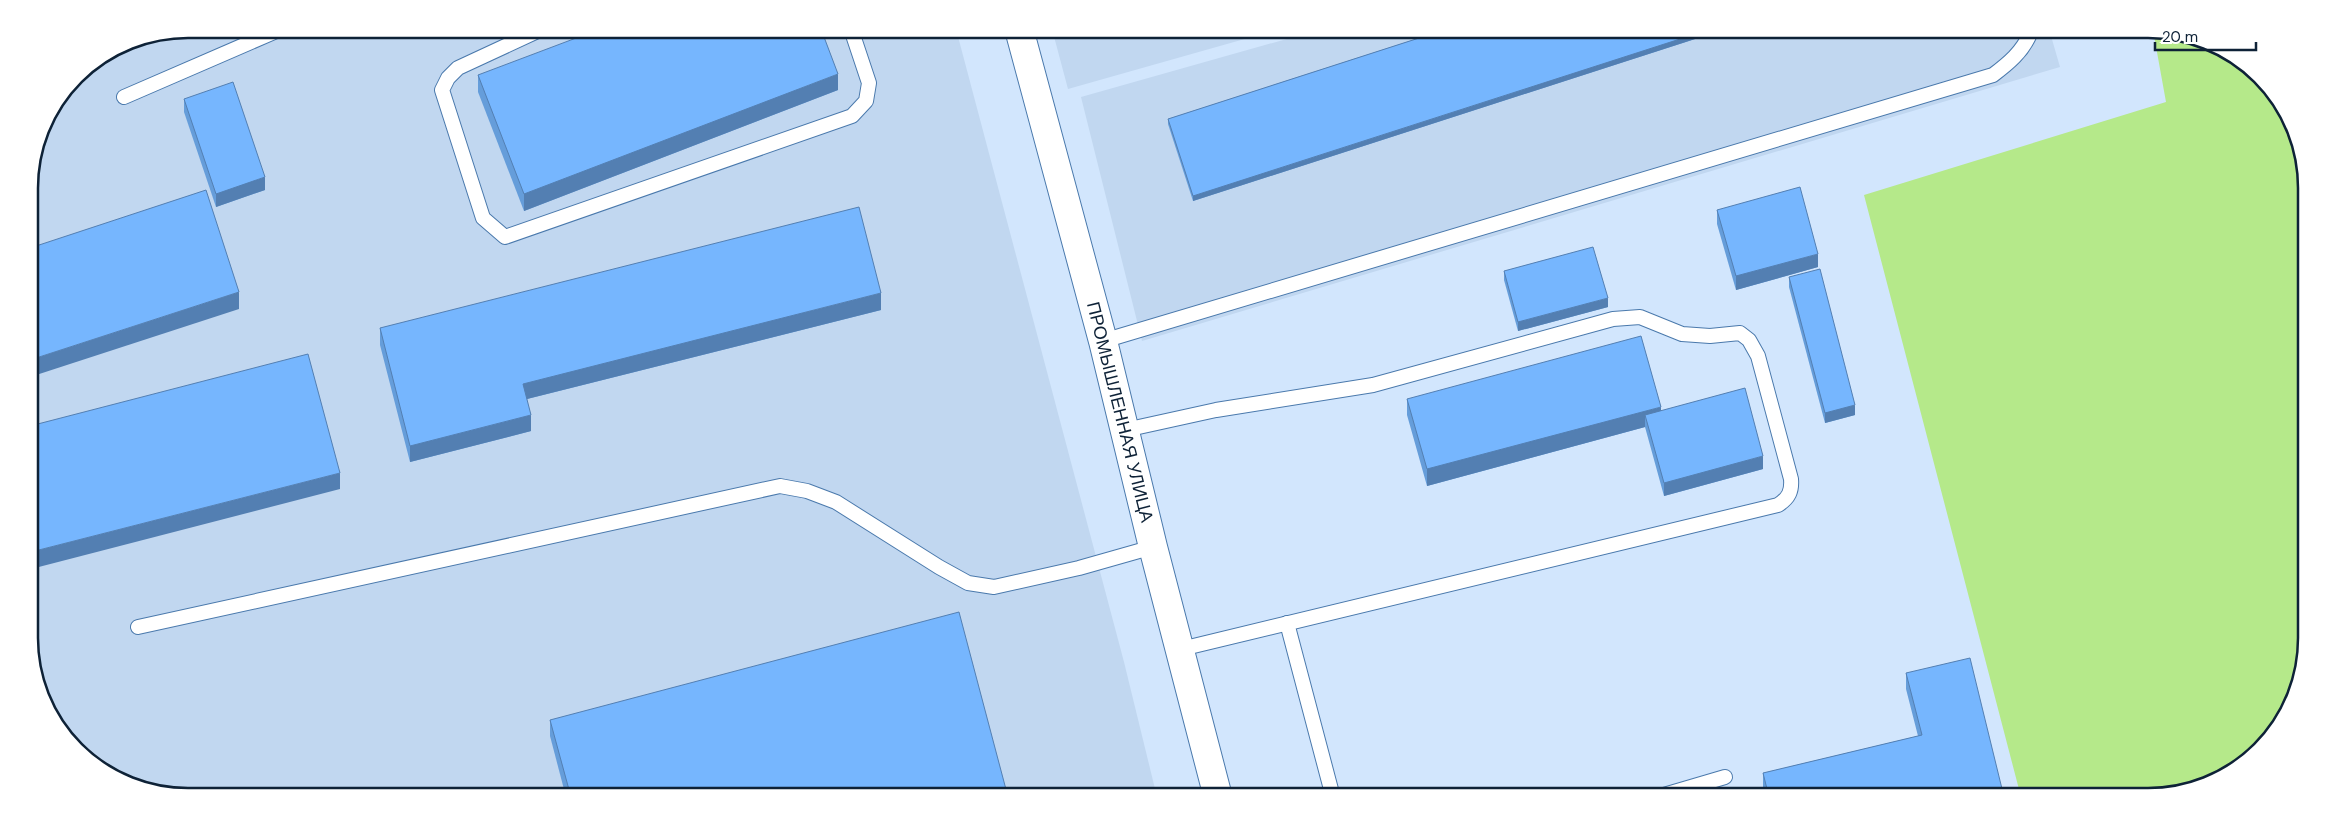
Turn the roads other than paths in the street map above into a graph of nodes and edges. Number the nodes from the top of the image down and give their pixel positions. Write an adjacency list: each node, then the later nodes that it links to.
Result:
1 (260, 38): 6 (lane)
2 (523, 38): 3 (lane)
3 (854, 38)
4 (1020, 38): 7 (street, ПРОМЫШЛЕННАЯ УЛИЦА)
5 (2028, 38): 7 (lane)
6 (124, 96)
7 (1103, 341): 8 (street, ПРОМЫШЛЕННАЯ УЛИЦА)
8 (1125, 430): 9 (street, ПРОМЫШЛЕННАЯ УЛИЦА); 10 (lane)
9 (1153, 546): 11 (lane); 12 (street, ПРОМЫШЛЕННАЯ УЛИЦА)
10 (1287, 623): 12 (lane); 15 (lane)
11 (138, 627)
12 (1181, 649): 14 (street, ПРОМЫШЛЕННАЯ УЛИЦА)
13 (1725, 777): 16 (lane)
14 (1216, 788)
15 (1331, 788)
16 (1688, 788)

